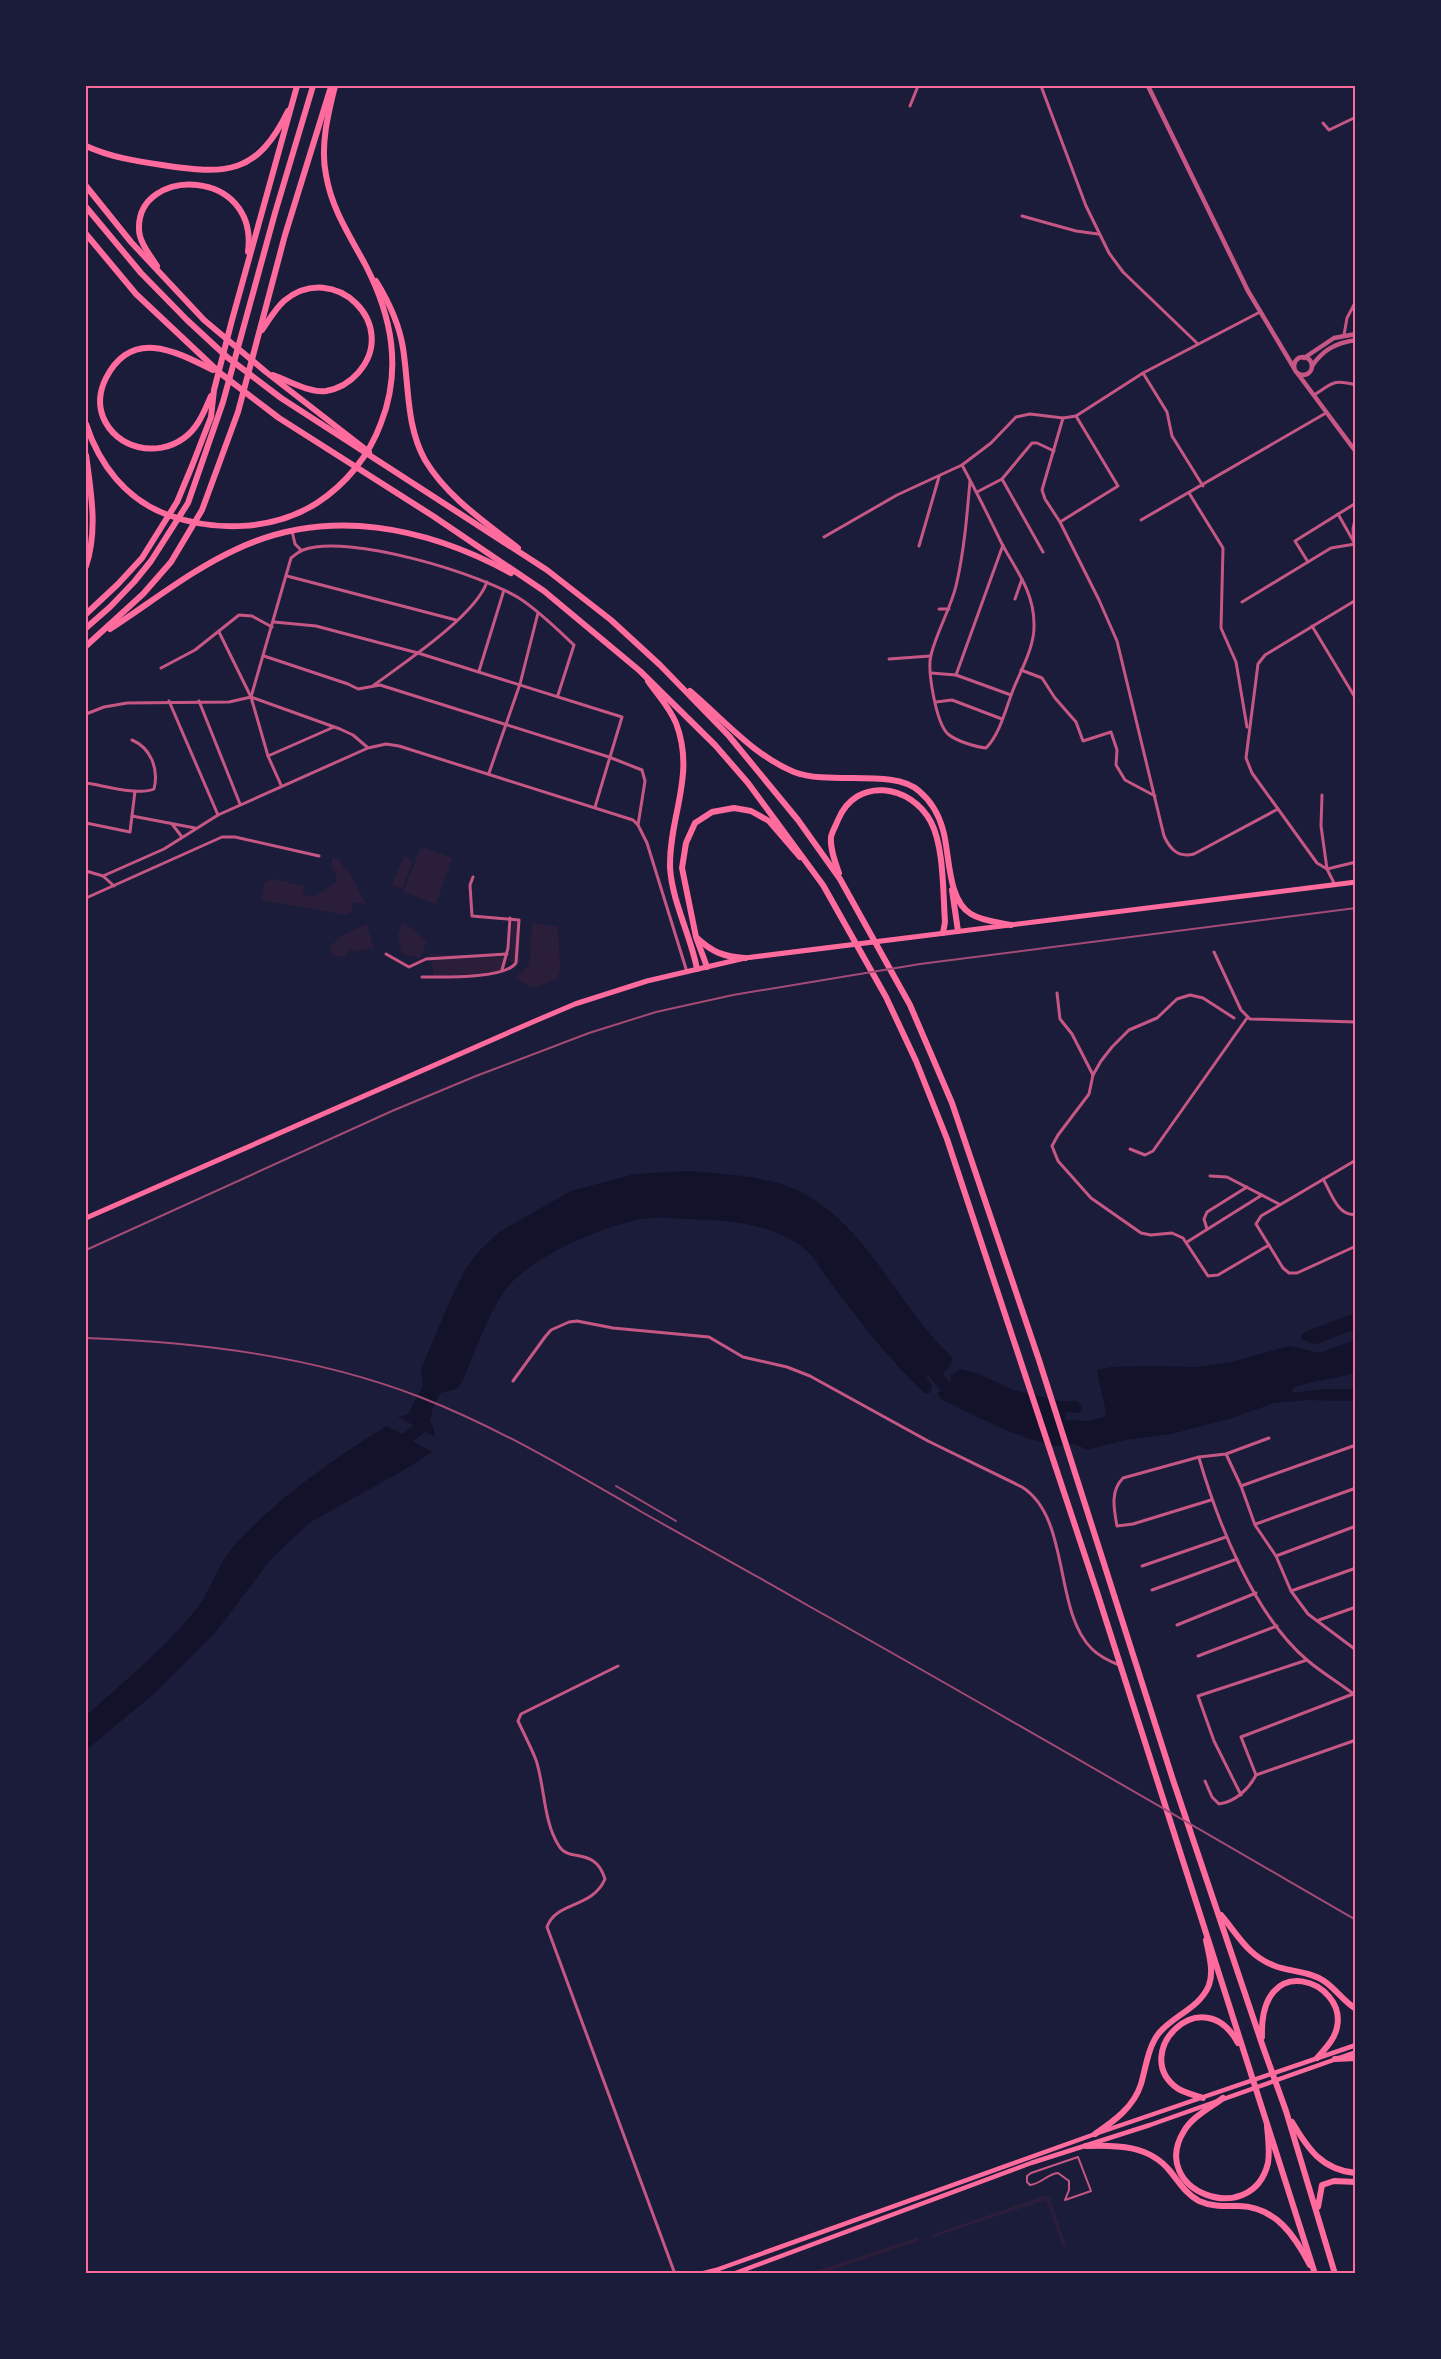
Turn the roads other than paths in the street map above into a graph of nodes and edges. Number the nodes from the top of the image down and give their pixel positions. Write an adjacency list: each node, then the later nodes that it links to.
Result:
1 (297, 86): 7 (highway)
2 (314, 86): 85 (highway)
3 (333, 86): 17 (highway); 24 (highway)
4 (918, 86): 8 (street)
5 (1041, 86): 16 (street)
6 (1148, 86): 21 (street)
7 (295, 94): 11 (highway); 19 (highway)
8 (910, 106)
9 (1356, 117): 10 (street)
10 (1323, 123)
11 (86, 146)
12 (86, 186): 18 (highway)
13 (86, 207): 48 (highway)
14 (1022, 216): 16 (street)
15 (86, 234): 33 (highway)
16 (1098, 234): 26 (street)
17 (366, 265): 42 (highway); 68 (highway)
18 (162, 274): 19 (highway); 31 (highway)
19 (240, 293): 37 (highway)
20 (1356, 301): 23 (street)
21 (1260, 312): 26 (street); 27 (street)
22 (1356, 334): 23 (street)
23 (1344, 335): 28 (street)
24 (258, 336): 31 (highway); 87 (highway)
25 (1356, 340): 30 (street)
26 (1198, 344): 32 (street)
27 (1286, 354): 28 (street); 29 (street)
28 (1301, 358): 29 (street); 30 (street)
29 (1294, 368): 34 (street)
30 (1311, 368): 34 (street); 36 (street)
31 (266, 372): 48 (highway)
32 (1143, 372): 40 (street); 51 (street)
33 (220, 373): 37 (highway); 73 (highway)
34 (1298, 374): 36 (street)
35 (1356, 385): 38 (street)
36 (1309, 388): 38 (street)
37 (214, 390): 80 (highway)
38 (1314, 395): 39 (street)
39 (1326, 414): 44 (street); 51 (street)
40 (1076, 416): 41 (street); 58 (street)
41 (1064, 418): 43 (street); 46 (street)
42 (86, 424)
43 (1054, 451): 49 (street); 58 (street)
44 (1356, 452)
45 (86, 455): 67 (highway)
46 (962, 465): 47 (street); 50 (street)
47 (939, 477): 60 (street); 63 (street)
48 (403, 478): 68 (highway)
49 (1002, 479): 52 (street); 65 (street)
50 (970, 481): 52 (street); 78 (street)
51 (1203, 486): 53 (street)
52 (977, 492): 61 (street)
53 (1189, 493): 57 (street); 113 (street)
54 (1356, 503): 55 (street)
55 (1338, 514): 62 (street); 66 (street)
56 (1356, 514): 62 (street)
57 (1141, 520)
58 (1060, 522): 122 (street)
59 (292, 531): 64 (street); 73 (highway); 87 (highway)
60 (824, 537)
61 (1002, 545): 70 (street); 99 (street)
62 (1355, 545): 66 (street)
63 (919, 546)
64 (301, 550): 69 (street); 71 (street)
65 (1043, 552)
66 (1308, 562): 76 (street)
67 (86, 566)
68 (547, 570): 93 (highway)
69 (287, 576): 81 (street); 82 (street)
70 (1023, 578): 74 (street); 95 (street)
71 (487, 582): 72 (street); 81 (street)
72 (504, 590): 79 (street); 96 (street)
73 (544, 591): 97 (highway)
74 (1015, 599)
75 (1356, 600): 84 (street)
76 (1242, 602)
77 (939, 609): 78 (street)
78 (949, 609): 91 (street)
79 (538, 613): 100 (street); 102 (street)
80 (86, 614)
81 (456, 620): 89 (street)
82 (274, 622): 83 (street); 89 (street)
83 (272, 627): 86 (street); 90 (street)
84 (1312, 627): 105 (street); 113 (street)
85 (86, 628)
86 (219, 632): 94 (street); 104 (street)
87 (92, 641): 88 (highway)
88 (86, 646)
89 (418, 653): 96 (street); 101 (street)
90 (264, 656): 101 (street); 104 (street)
91 (930, 656): 92 (street); 98 (street)
92 (889, 659)
93 (660, 664): 138 (highway); 141 (highway)
94 (161, 668)
95 (1021, 670): 103 (street); 122 (street)
96 (479, 671): 100 (street)
97 (640, 671): 143 (highway); 157 (highway)
98 (931, 672): 99 (street); 108 (street)
99 (956, 675): 103 (street)
100 (520, 684): 102 (street); 111 (street)
101 (371, 687): 111 (street)
102 (558, 695): 117 (street)
103 (1011, 695): 110 (street)
104 (251, 697): 107 (street); 112 (street); 116 (street)
105 (1356, 699)
106 (169, 701): 107 (street); 109 (street); 127 (street)
107 (199, 701): 124 (street)
108 (936, 702): 110 (street); 110 (street)
109 (86, 714)
110 (1002, 719)
111 (507, 726): 117 (street); 118 (street)
112 (334, 727): 115 (street); 116 (street)
113 (1248, 732): 126 (street)
114 (132, 740): 121 (street)
115 (368, 748): 118 (street); 120 (street)
116 (268, 756): 120 (street)
117 (609, 757): 125 (street); 131 (street)
118 (489, 773): 125 (street)
119 (86, 783): 121 (street)
120 (281, 785): 124 (street)
121 (135, 791): 128 (street)
122 (1155, 795): 126 (street)
123 (1322, 795): 136 (street)
124 (240, 804): 127 (street)
125 (595, 807): 131 (street)
126 (1278, 809): 136 (street)
127 (218, 815): 132 (street)
128 (132, 816): 129 (street); 130 (street)
129 (86, 823)
130 (171, 823): 132 (street); 133 (street)
131 (638, 825): 159 (street)
132 (195, 828): 133 (street)
133 (182, 837): 139 (street)
134 (319, 855): 145 (street)
135 (1356, 862): 136 (street)
136 (1327, 869): 144 (street)
137 (86, 871): 139 (street)
138 (949, 871): 148 (highway); 149 (highway)
139 (103, 876): 145 (street)
140 (473, 877): 147 (street)
141 (840, 879): 150 (highway); 212 (highway)
142 (1356, 882): 144 (main road)
143 (824, 885): 151 (highway); 204 (highway)
144 (1335, 885): 148 (main road)
145 (114, 886): 146 (street)
146 (86, 898)
147 (510, 918): 154 (street); 158 (street)
148 (1011, 925): 149 (main road)
149 (958, 931): 150 (main road)
150 (943, 933): 155 (main road)
151 (696, 937): 155 (highway); 156 (highway)
152 (1214, 952): 163 (street)
153 (386, 954): 154 (street)
154 (507, 954): 158 (street)
155 (745, 958): 156 (main road)
156 (706, 967): 157 (main road)
157 (697, 969): 159 (main road)
158 (502, 970): 160 (street)
159 (687, 972): 174 (main road)
160 (422, 976)
161 (1057, 993): 165 (street)
162 (1234, 1018): 165 (street)
163 (1247, 1018): 164 (street); 166 (street)
164 (1356, 1022)
165 (1093, 1075): 176 (street)
166 (1131, 1149)
167 (1356, 1160): 169 (street)
168 (1210, 1176): 170 (street)
169 (1323, 1179): 172 (street); 173 (street)
170 (1247, 1187): 171 (street); 175 (street)
171 (1262, 1195): 172 (street); 175 (street)
172 (1280, 1204): 177 (street)
173 (1356, 1214)
174 (86, 1218)
175 (1207, 1229): 176 (street)
176 (1187, 1242): 177 (street)
177 (1269, 1245): 178 (street)
178 (1356, 1246)
179 (513, 1381): 204 (street)
180 (1269, 1438): 182 (street)
181 (1356, 1445): 184 (street)
182 (1226, 1454): 183 (street); 184 (street)
183 (1199, 1457): 186 (street); 186 (street)
184 (1241, 1486): 187 (street)
185 (1356, 1488): 187 (street)
186 (1211, 1500): 189 (street)
187 (1255, 1524): 190 (street)
188 (1356, 1526): 190 (street)
189 (1226, 1537): 191 (street); 192 (street)
190 (1276, 1556): 195 (street)
191 (1237, 1559): 194 (street); 196 (street)
192 (1142, 1566)
193 (1356, 1568): 195 (street)
194 (1152, 1590)
195 (1291, 1591): 198 (street)
196 (1256, 1593): 199 (street); 200 (street)
197 (1356, 1606): 198 (street)
198 (1319, 1620): 201 (street)
199 (1177, 1625)
200 (1278, 1626): 202 (street); 203 (street)
201 (1355, 1648)
202 (1198, 1656)
203 (1307, 1660): 206 (street); 210 (street)
204 (1119, 1665): 211 (highway)
205 (618, 1666): 232 (street)
206 (1354, 1695): 208 (street)
207 (1356, 1740): 208 (street)
208 (1256, 1776): 210 (street)
209 (1205, 1781): 210 (street)
210 (1241, 1795)
211 (1199, 1907): 217 (highway); 225 (highway)
212 (1218, 1912): 213 (highway); 215 (highway)
213 (1356, 2009)
214 (1356, 2045): 218 (main road)
215 (1263, 2047): 218 (highway); 223 (highway)
216 (1356, 2052): 220 (main road)
217 (1245, 2056): 221 (highway); 224 (highway)
218 (1317, 2058): 221 (main road)
219 (1356, 2058): 220 (highway)
220 (1335, 2059): 222 (main road)
221 (1203, 2098): 225 (main road)
222 (1223, 2098): 224 (highway); 226 (main road)
223 (1286, 2111): 227 (highway); 230 (highway)
224 (1267, 2116): 234 (highway)
225 (1095, 2134): 231 (main road)
226 (1086, 2146): 233 (main road); 234 (highway)
227 (1356, 2173)
228 (1356, 2182): 230 (highway)
229 (1065, 2200): 229 (street)
230 (1318, 2211): 235 (highway)
231 (704, 2273)
232 (675, 2274)
233 (733, 2274)
234 (1315, 2274)
235 (1335, 2274)

